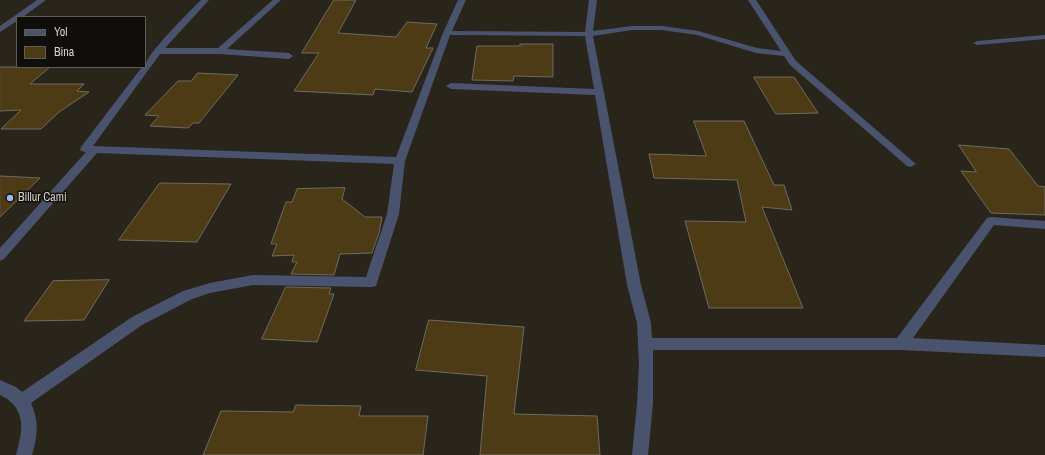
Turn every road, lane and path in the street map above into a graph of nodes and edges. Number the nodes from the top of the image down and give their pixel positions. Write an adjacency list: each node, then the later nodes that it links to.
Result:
1 (42, 0): 7 (street)
2 (205, 0): 14 (street)
3 (278, 0): 15 (street)
4 (462, 0): 10 (street)
5 (594, 0): 11 (street)
6 (752, 0): 16 (street)
7 (20, 16)
8 (16, 19): 9 (street)
9 (0, 30)
10 (447, 33): 11 (street); 23 (street)
11 (589, 34): 16 (street); 21 (street)
12 (1045, 37): 13 (street)
13 (977, 43)
14 (158, 51): 15 (street); 18 (street)
15 (220, 51): 17 (street)
16 (786, 54): 24 (street)
17 (289, 56)
18 (146, 67)
19 (145, 68): 22 (street)
20 (451, 86): 21 (street)
21 (599, 92): 27 (street)
22 (95, 149): 23 (street); 26 (street)
23 (400, 161): 31 (street)
24 (911, 164)
25 (1045, 225): 28 (street)
26 (0, 256)
27 (645, 344): 28 (street); 33 (street)
28 (901, 344): 29 (street)
29 (1045, 351)
30 (0, 387): 31 (street)
31 (22, 401): 32 (street)
32 (24, 455)
33 (640, 455)

